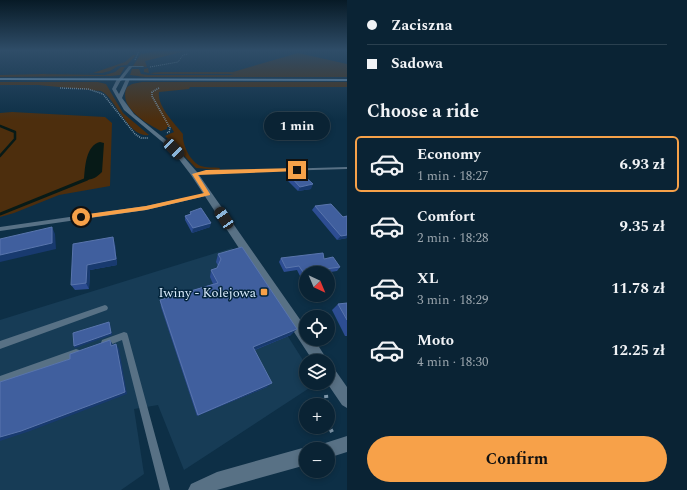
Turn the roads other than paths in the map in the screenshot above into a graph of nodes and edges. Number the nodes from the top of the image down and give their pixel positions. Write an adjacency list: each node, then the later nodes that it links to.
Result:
1 (124, 74): 4 (street)
2 (129, 74): 5 (street)
3 (0, 79): 4 (main road)
4 (119, 80): 5 (main road); 7 (street)
5 (128, 80): 6 (main road); 7 (street)
6 (347, 80)
7 (120, 98): 9 (street)
8 (347, 168): 9 (lane)
9 (194, 174): 10 (street)
10 (208, 194): 11 (lane); 14 (street)
11 (0, 229)
12 (105, 308): 13 (lane)
13 (0, 345)
14 (316, 354)
15 (0, 380): 21 (lane)
16 (335, 382): 17 (street)
17 (347, 400)
18 (347, 444): 19 (street)
19 (335, 448)
20 (299, 458): 22 (street)
21 (165, 490)
22 (197, 490)

